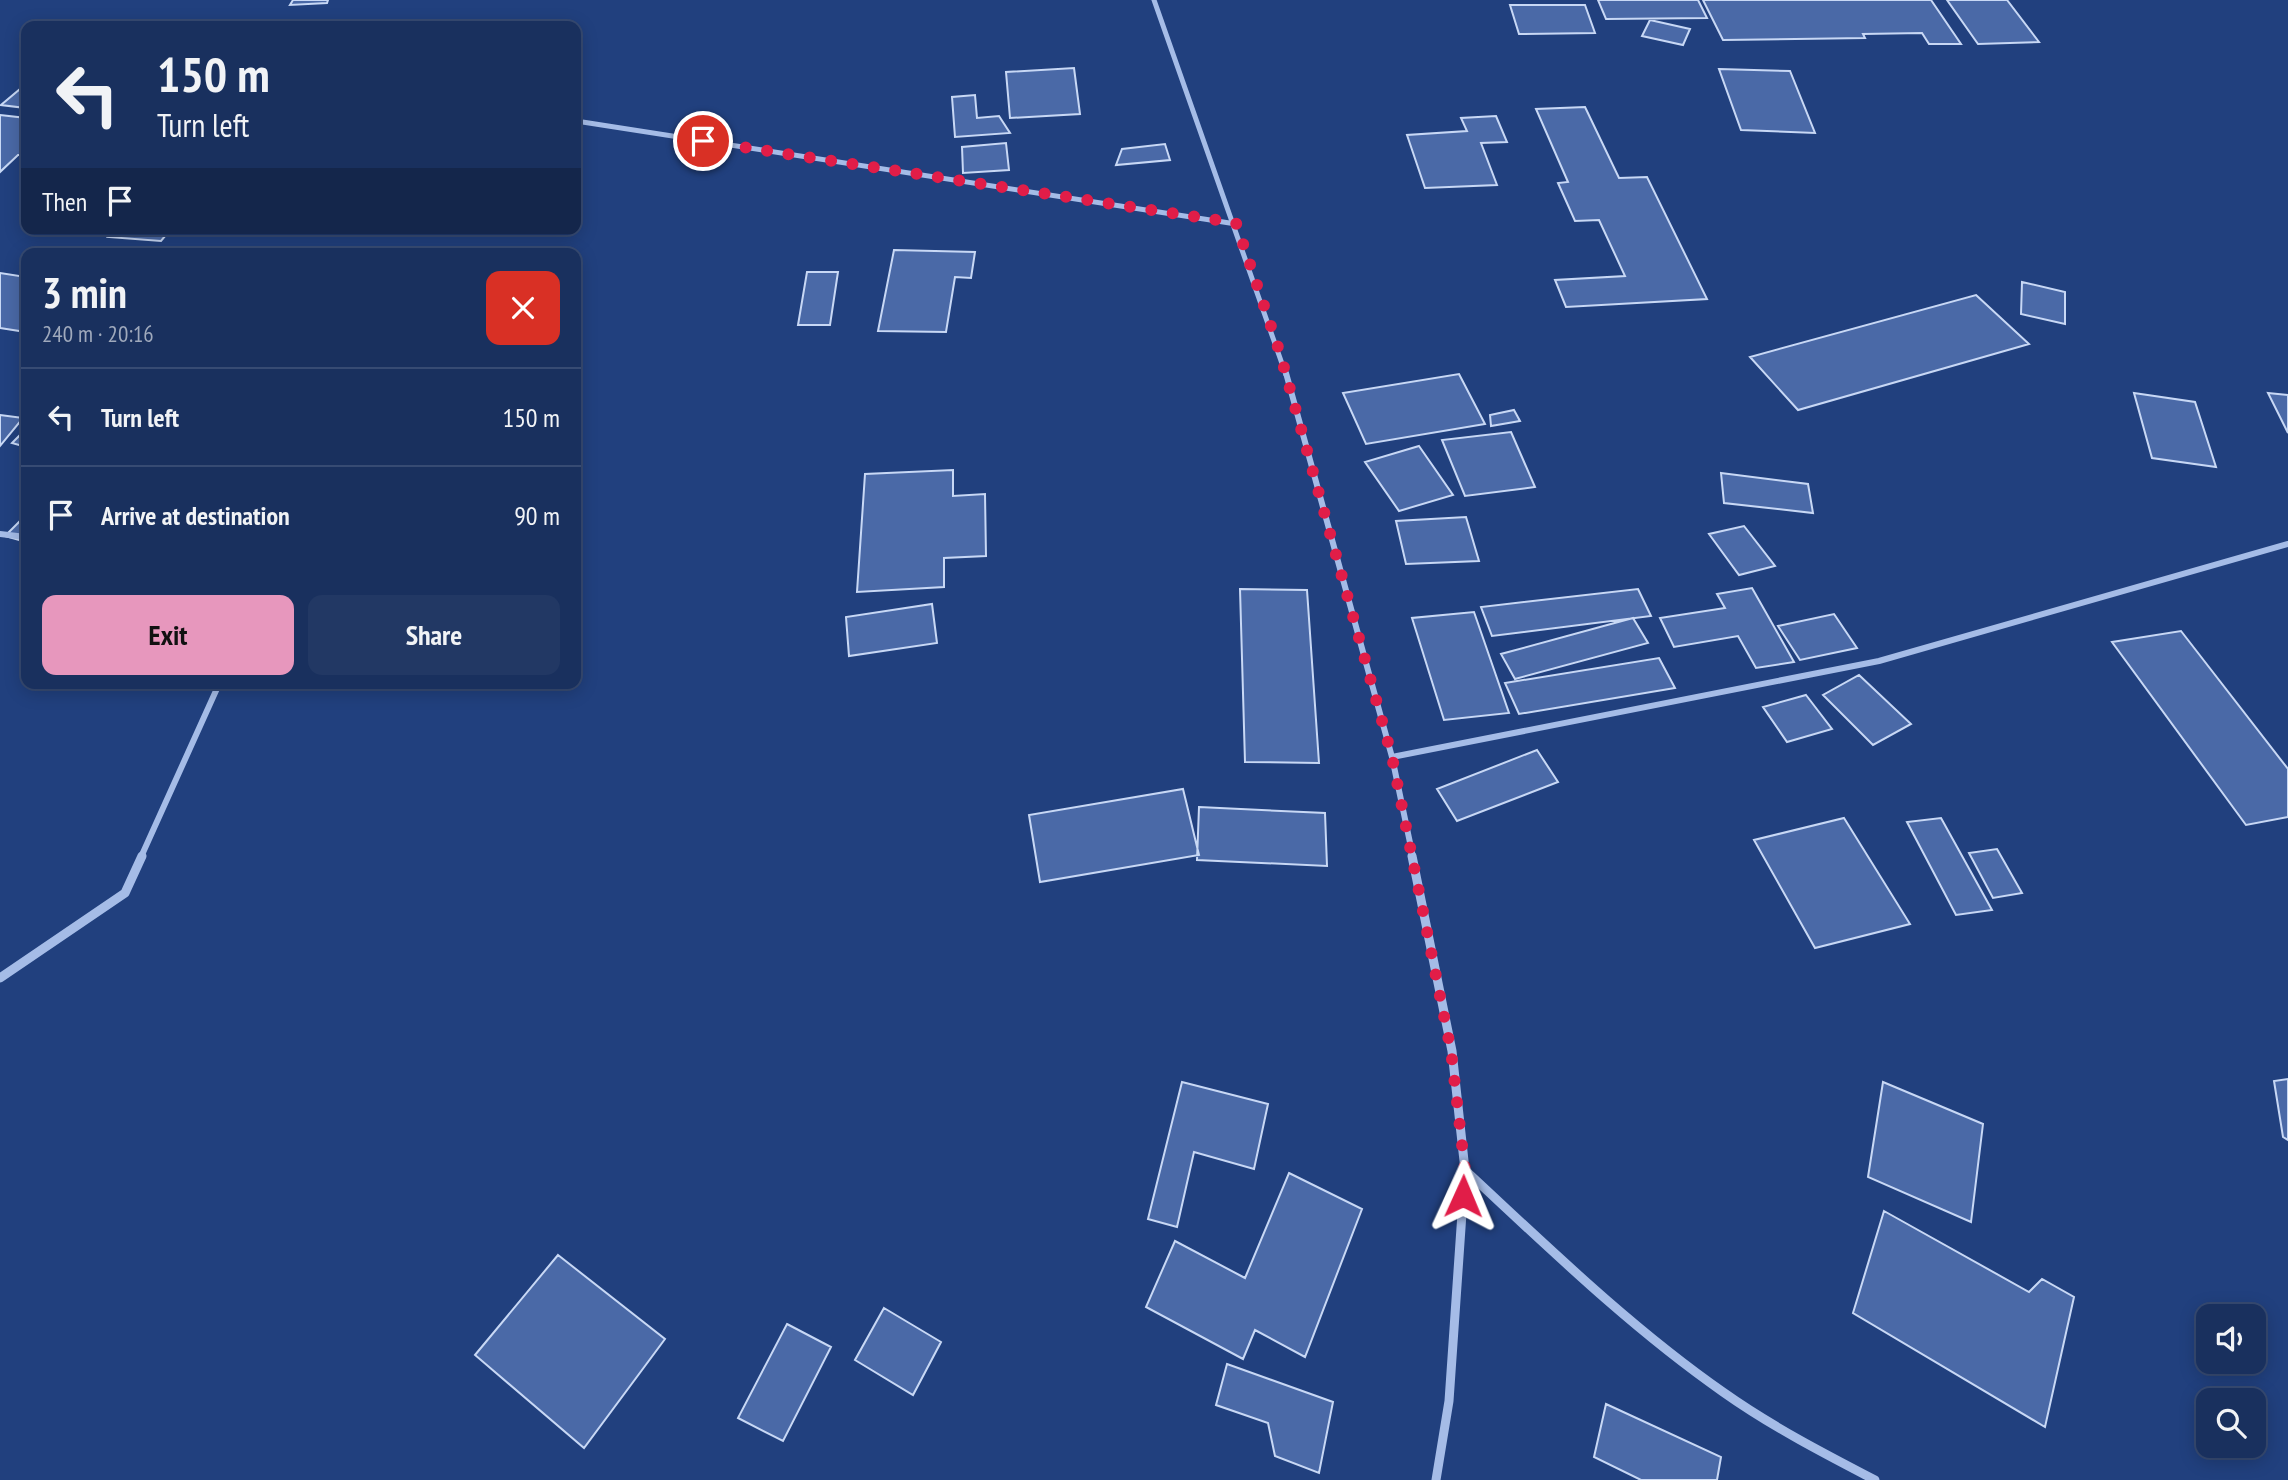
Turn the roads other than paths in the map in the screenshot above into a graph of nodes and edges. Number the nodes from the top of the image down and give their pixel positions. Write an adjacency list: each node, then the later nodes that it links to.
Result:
1 (1154, 0): 3 (street)
2 (581, 122): 3 (street)
3 (1236, 223): 8 (street)
4 (0, 534): 5 (street)
5 (21, 536)
6 (2288, 544): 8 (street)
7 (217, 689): 9 (street)
8 (1392, 757): 10 (street)
9 (0, 978)
10 (1465, 1170): 11 (street); 12 (street)
11 (1436, 1480)
12 (1875, 1480)

